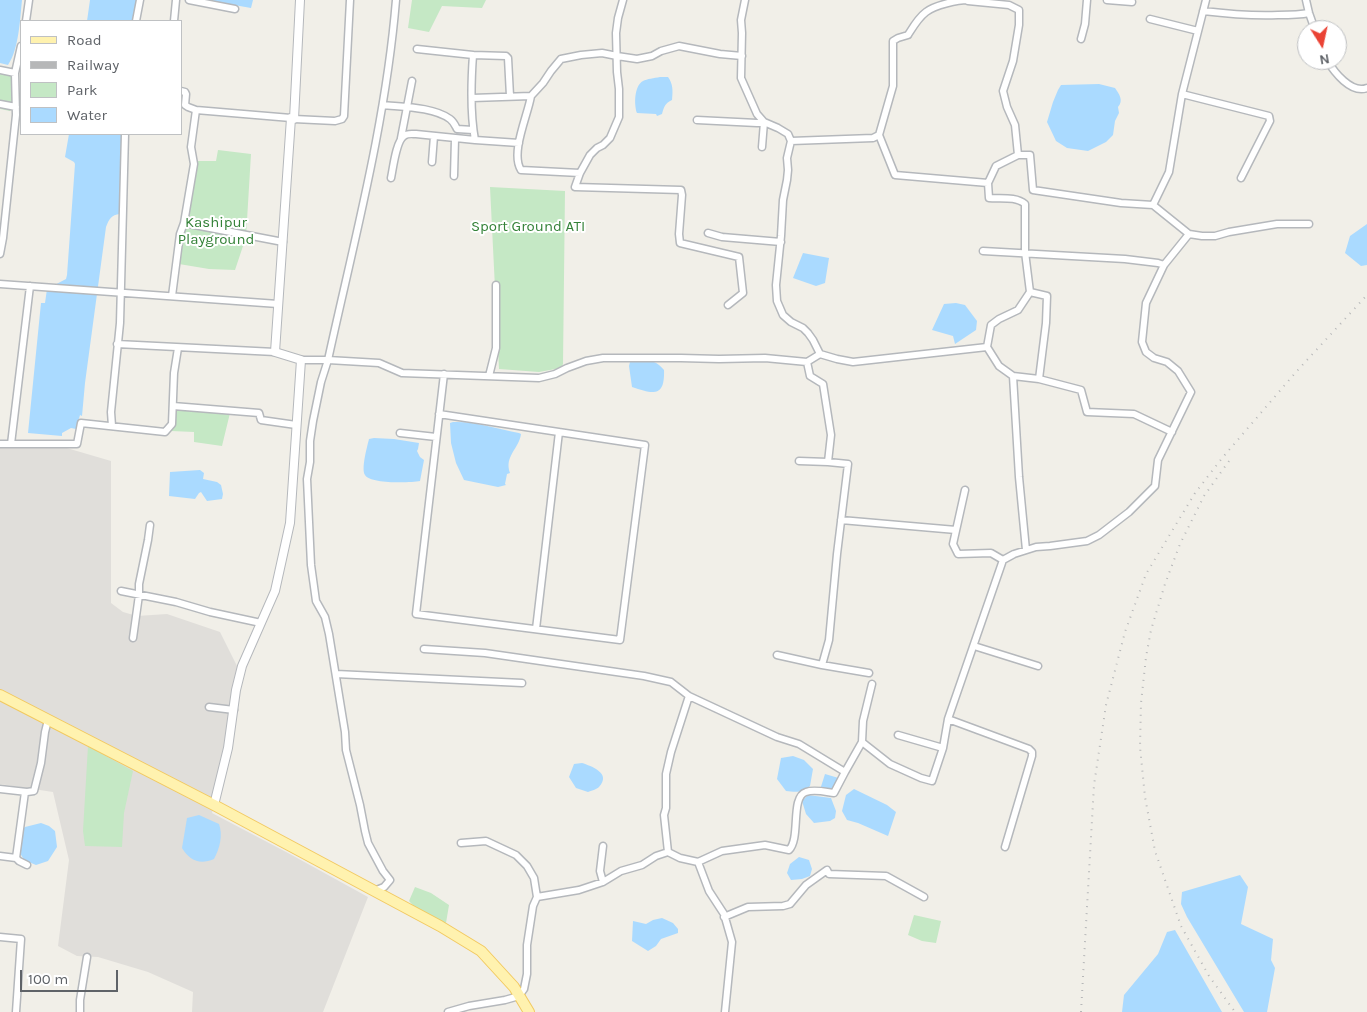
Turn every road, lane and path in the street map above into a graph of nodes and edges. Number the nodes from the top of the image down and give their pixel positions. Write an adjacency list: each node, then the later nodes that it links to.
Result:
1 (30, 0): 20 (street)
2 (140, 0): 21 (street)
3 (176, 0): 22 (street)
4 (189, 0): 16 (street)
5 (300, 0): 46 (street)
6 (350, 0): 46 (street)
7 (396, 0): 42 (street)
8 (623, 0): 29 (street)
9 (745, 0): 30 (street)
10 (968, 0): 50 (street); 59 (street)
11 (1087, 0): 25 (street)
12 (1107, 0): 15 (street)
13 (1206, 0): 17 (street)
14 (1306, 0): 18 (street)
15 (1132, 2)
16 (235, 9)
17 (1203, 11): 18 (street); 24 (street)
18 (1309, 13): 23 (street)
19 (1150, 19): 24 (street)
20 (26, 20)
21 (136, 20)
22 (174, 20)
23 (1311, 20)
24 (1198, 31): 37 (street)
25 (1081, 39)
26 (417, 49): 28 (street)
27 (20, 54): 33 (street)
28 (473, 55): 38 (street); 40 (street)
29 (617, 56): 30 (street); 39 (street); 61 (street)
30 (742, 56): 48 (street)
31 (0, 70): 33 (street)
32 (1333, 70): 35 (street)
33 (15, 73): 43 (street)
34 (412, 81): 44 (street)
35 (1367, 88)
36 (182, 91): 45 (street)
37 (1182, 94): 64 (street); 66 (street)
38 (510, 96): 39 (street); 40 (street)
39 (531, 96): 57 (street)
40 (472, 98): 49 (street)
41 (0, 104): 43 (street)
42 (383, 105): 44 (street); 91 (street)
43 (16, 106): 75 (street)
44 (407, 108): 49 (street); 53 (street)
45 (196, 110): 46 (street); 67 (street)
46 (292, 118): 71 (street)
47 (697, 120): 48 (street)
48 (764, 122): 56 (street); 58 (street)
49 (473, 130): 55 (street)
50 (879, 134): 56 (street); 65 (street)
51 (125, 135): 81 (street)
52 (434, 136): 53 (street); 54 (street); 60 (street)
53 (401, 139): 63 (street)
54 (455, 139): 55 (street); 62 (street)
55 (475, 140): 57 (street)
56 (791, 141): 72 (street)
57 (519, 143): 61 (street)
58 (762, 147)
59 (1018, 155): 65 (street); 66 (street)
60 (432, 162)
61 (580, 173): 84 (street)
62 (454, 176)
63 (391, 178)
64 (1241, 178)
65 (988, 184): 74 (street)
66 (1153, 205): 70 (street)
67 (184, 223): 71 (street); 82 (street)
68 (1309, 224): 70 (street)
69 (708, 233): 72 (street)
70 (1188, 234): 76 (street)
71 (283, 242): 83 (street)
72 (780, 242): 89 (street)
73 (983, 251): 74 (street)
74 (1025, 252): 76 (street); 80 (street)
75 (0, 254)
76 (1164, 265): 102 (street)
77 (0, 284): 79 (street)
78 (496, 285): 94 (street)
79 (30, 286): 81 (street); 106 (street)
80 (1030, 292): 86 (street); 96 (street)
81 (120, 293): 82 (street); 85 (street)
82 (172, 296): 83 (street)
83 (278, 304): 88 (street)
84 (728, 305)
85 (117, 344): 87 (street); 100 (street)
86 (987, 347): 89 (street); 95 (street)
87 (178, 348): 88 (street); 97 (street)
88 (275, 352): 90 (street)
89 (820, 354): 92 (street)
90 (301, 360): 91 (street); 99 (street)
91 (328, 360): 93 (street); 126 (street)
92 (807, 362): 94 (street); 108 (street)
93 (444, 374): 94 (street); 98 (street)
94 (489, 376)
95 (1013, 376): 96 (street); 113 (street)
96 (1039, 379): 102 (street)
97 (173, 406): 99 (street); 100 (street)
98 (439, 414): 101 (street); 104 (street)
99 (296, 425): 117 (street)
100 (112, 426): 106 (street)
101 (559, 432): 118 (street); 118 (street)
102 (1172, 432): 113 (street)
103 (400, 433): 104 (street)
104 (436, 437): 118 (street)
105 (0, 444): 106 (street)
106 (11, 444)
107 (799, 461): 108 (street)
108 (828, 462): 110 (street)
109 (964, 490): 112 (street)
110 (841, 520): 112 (street); 123 (street)
111 (150, 525): 116 (street)
112 (956, 530): 114 (street)
113 (1026, 550): 114 (street)
114 (1003, 560): 120 (street)
115 (121, 590): 116 (street)
116 (139, 595): 117 (street); 119 (street)
117 (261, 623): 132 (street)
118 (536, 629)
119 (133, 638)
120 (974, 646): 124 (street); 133 (street)
121 (424, 649): 130 (street)
122 (778, 655): 123 (street)
123 (822, 665): 125 (street)
124 (1038, 666)
125 (869, 673)
126 (336, 674): 127 (street); 151 (street)
127 (522, 683)
128 (872, 684): 136 (street)
129 (0, 695): 134 (main road)
130 (689, 696): 138 (street); 145 (street)
131 (209, 706): 132 (street)
132 (234, 710): 141 (street)
133 (948, 719): 137 (street); 144 (street)
134 (48, 720): 140 (street); 141 (main road)
135 (898, 735): 137 (street)
136 (862, 742): 137 (street); 138 (street)
137 (943, 748)
138 (845, 772): 148 (street)
139 (0, 789): 140 (street)
140 (25, 792): 147 (street)
141 (214, 805): 151 (main road)
142 (461, 843): 152 (street)
143 (603, 846): 150 (street)
144 (1005, 847)
145 (668, 852): 148 (street); 150 (street)
146 (0, 856): 147 (street)
147 (16, 858): 149 (street)
148 (698, 862): 154 (street)
149 (27, 865)
150 (603, 882): 152 (street)
151 (374, 891): 157 (main road)
152 (537, 897): 157 (street)
153 (924, 897): 154 (street)
154 (724, 917): 162 (street)
155 (0, 937): 158 (street)
156 (87, 957): 159 (street)
157 (519, 996): 160 (street); 161 (main road)
158 (16, 1012)
159 (80, 1012)
160 (448, 1012)
161 (529, 1012)
162 (724, 1012)

